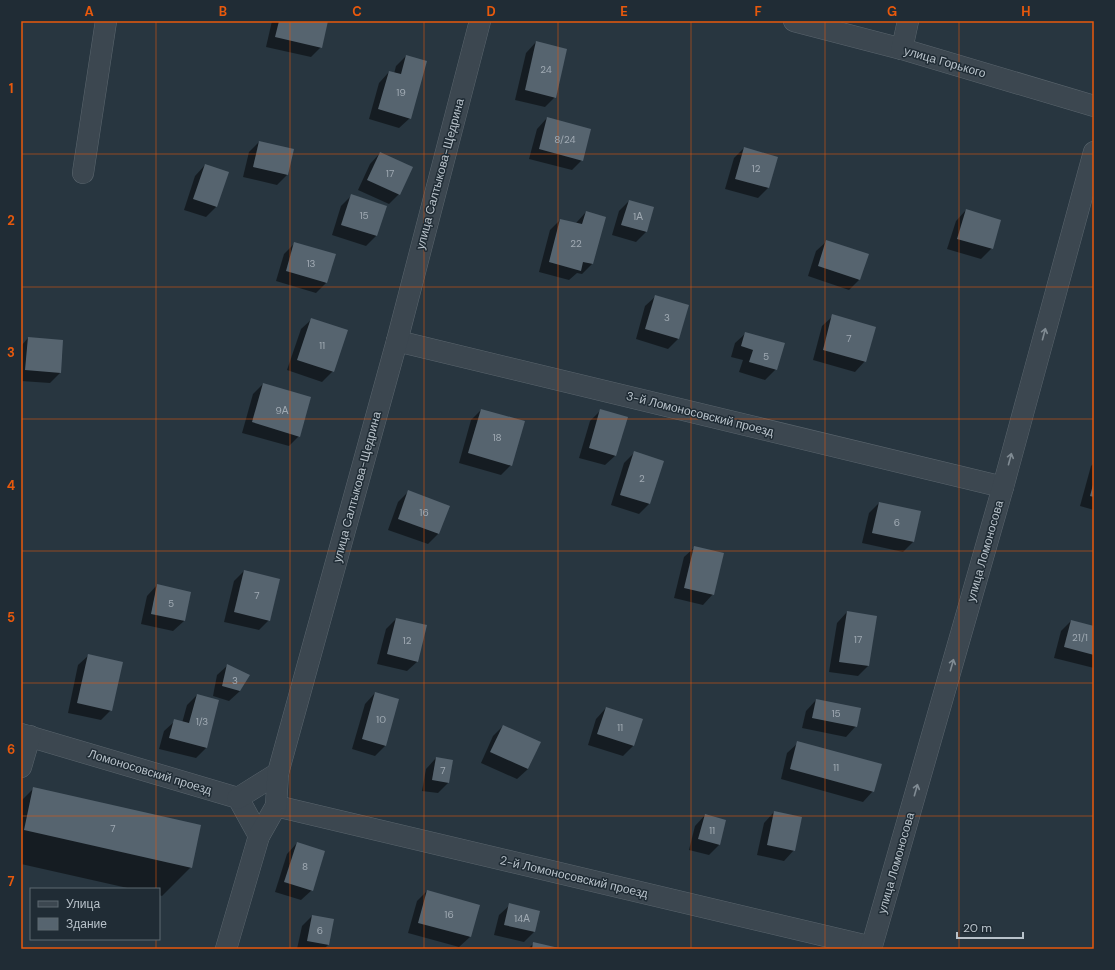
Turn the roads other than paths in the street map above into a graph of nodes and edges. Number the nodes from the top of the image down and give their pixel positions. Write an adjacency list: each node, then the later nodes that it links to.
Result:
1 (106, 21): 8 (street)
2 (480, 21): 9 (street, улица Салтыкова-Щедрина)
3 (794, 21): 5 (street, улица Горького)
4 (908, 21): 5 (street)
5 (902, 49): 6 (street, улица Горького)
6 (1094, 106)
7 (1094, 152): 10 (street, улица Ломоносова, one-way to 7)
8 (83, 173)
9 (396, 341): 10 (street, 3-й Ломоносовский проезд); 13 (street, улица Салтыкова-Щедрина)
10 (1002, 488): 17 (street, улица Ломоносова, one-way to 10)
11 (25, 735): 12 (street); 14 (street, Ломоносовский проезд)
12 (21, 767)
13 (278, 773): 14 (street); 15 (street, улица Салтыкова-Щедрина)
14 (238, 798): 16 (street)
15 (276, 806): 16 (street, улица Салтыкова-Щедрина); 17 (street, 2-й Ломоносовский проезд)
16 (259, 836): 18 (street, улица Салтыкова-Щедрина)
17 (872, 948)
18 (226, 949)

